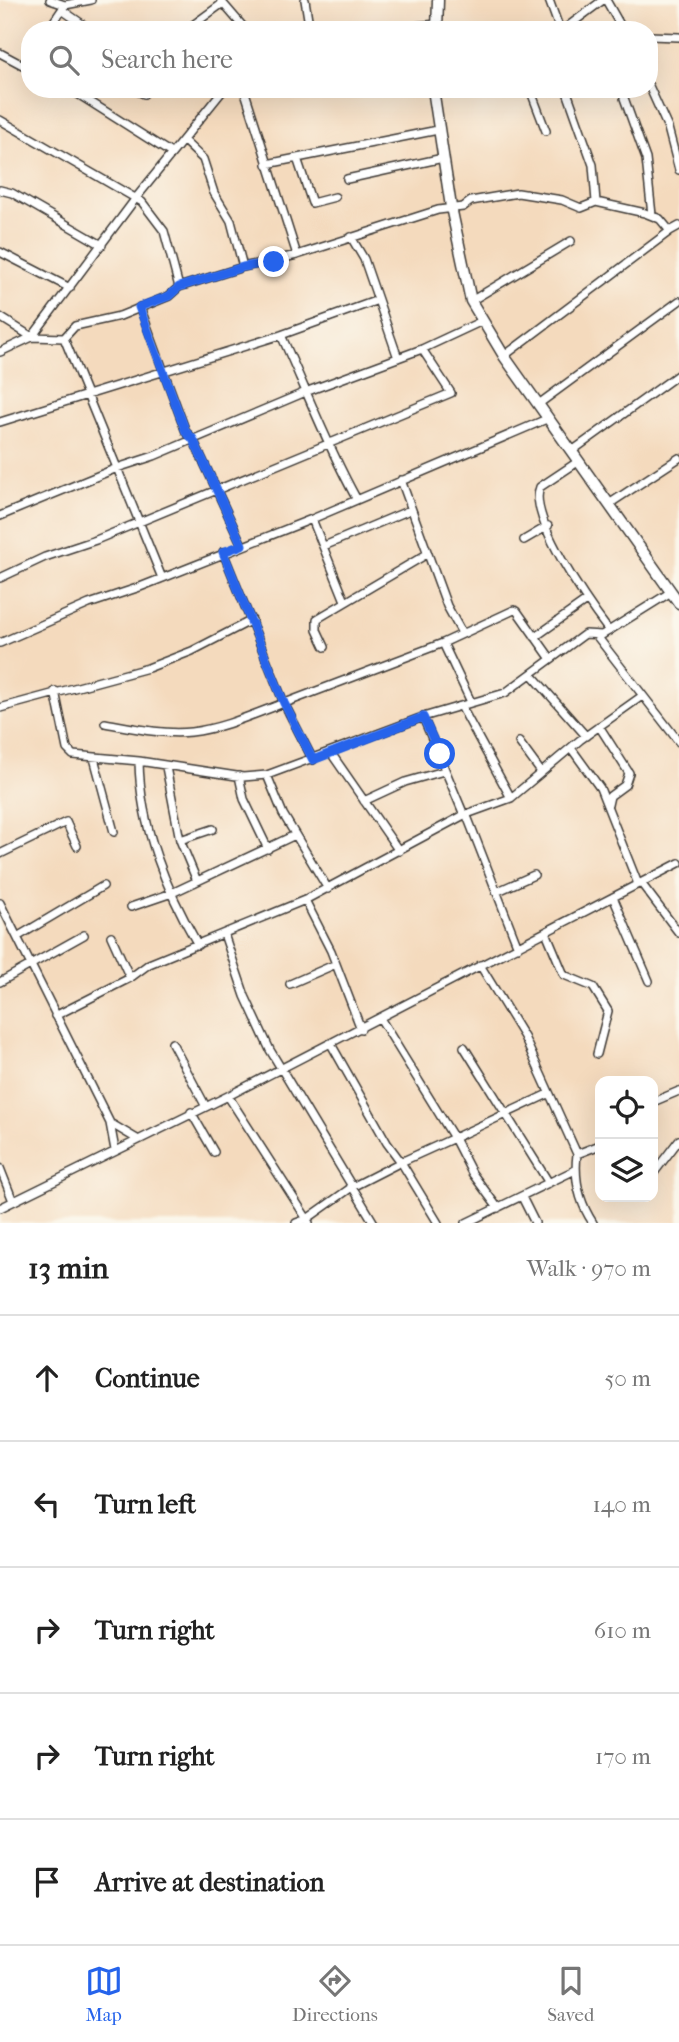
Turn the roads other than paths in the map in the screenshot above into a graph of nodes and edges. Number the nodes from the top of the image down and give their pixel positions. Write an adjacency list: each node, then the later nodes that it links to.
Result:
1 (50, 0): 8 (street)
2 (91, 0): 8 (street)
3 (305, 0): 13 (street)
4 (438, 0): 14 (street)
5 (549, 0): 15 (street)
6 (604, 0): 16 (street); 17 (street)
7 (222, 1): 11 (street); 12 (street)
8 (63, 8): 9 (street); 10 (street)
9 (54, 21)
10 (80, 21)
11 (197, 21)
12 (239, 21)
13 (308, 21)
14 (437, 21)
15 (557, 21)
16 (574, 21)
17 (617, 21)
18 (658, 37): 19 (street)
19 (679, 37)
20 (0, 53): 21 (street)
21 (21, 64)
22 (85, 98): 34 (street)
23 (217, 98): 33 (street)
24 (247, 98): 37 (street)
25 (434, 98): 31 (street)
26 (533, 98): 32 (street)
27 (569, 98): 43 (street)
28 (624, 98): 45 (street)
29 (654, 98): 38 (street)
30 (0, 120): 42 (street)
31 (438, 130): 35 (street); 36 (street)
32 (546, 131)
33 (183, 140): 34 (street); 53 (street)
34 (171, 153): 42 (street)
35 (297, 158): 37 (street); 41 (street)
36 (443, 158): 39 (street); 44 (street)
37 (267, 164): 52 (street)
38 (679, 170)
39 (347, 179)
40 (0, 190): 50 (street)
41 (335, 197)
42 (136, 198): 50 (street); 54 (street)
43 (596, 202): 44 (street); 45 (street)
44 (451, 206): 48 (street); 57 (street)
45 (652, 215): 47 (street)
46 (679, 226): 47 (street)
47 (670, 231): 67 (street)
48 (355, 238): 52 (street); 56 (street)
49 (571, 241): 57 (street)
50 (102, 245): 55 (street)
51 (0, 252): 55 (street)
52 (297, 255): 53 (street)
53 (243, 267): 54 (street)
54 (179, 287): 59 (street)
55 (70, 288): 63 (street)
56 (378, 300): 62 (street); 68 (street)
57 (471, 301): 61 (street)
58 (679, 301): 73 (street)
59 (139, 307): 64 (street); 69 (street)
60 (0, 317): 63 (street)
61 (482, 321): 65 (street); 67 (street)
62 (281, 335): 69 (street); 71 (street)
63 (32, 337): 64 (street); 66 (street)
64 (64, 338): 72 (street)
65 (422, 349): 68 (street); 77 (street)
66 (0, 352)
67 (504, 356): 73 (street)
68 (398, 358): 71 (street)
69 (163, 370): 72 (street); 76 (street)
70 (679, 374): 78 (street)
71 (308, 390): 76 (street); 77 (street)
72 (88, 395): 75 (street); 81 (street)
73 (540, 403): 74 (street)
74 (550, 418): 78 (street); 82 (street)
75 (0, 422)
76 (193, 439): 81 (street); 83 (street)
77 (328, 445): 83 (street); 84 (street)
78 (572, 451): 80 (street)
79 (679, 458): 85 (street)
80 (579, 461): 85 (street); 90 (street)
81 (117, 468): 87 (street); 89 (street)
82 (401, 480): 84 (street); 86 (street)
83 (216, 491): 89 (street); 92 (street)
84 (356, 498): 88 (street)
85 (609, 504): 98 (street)
86 (410, 510): 93 (street); 95 (street)
87 (0, 516)
88 (312, 519): 92 (street); 93 (street)
89 (139, 522): 96 (street); 97 (street)
90 (548, 526): 91 (street); 100 (street)
91 (524, 540)
92 (242, 545): 94 (street)
93 (324, 546): 99 (street)
94 (223, 552): 97 (street); 102 (street)
95 (427, 554): 99 (street); 104 (street)
96 (0, 578)
97 (162, 578): 107 (street)
98 (671, 592): 101 (street); 103 (street)
99 (345, 601): 109 (street)
100 (586, 601): 103 (street); 106 (street)
101 (679, 603)
102 (252, 620): 112 (street); 115 (street)
103 (609, 631): 105 (street)
104 (462, 633): 106 (street); 108 (street)
105 (596, 635): 110 (street); 113 (street)
106 (535, 637): 110 (street)
107 (0, 643)
108 (443, 643): 114 (street); 115 (street)
109 (325, 647)
110 (551, 659): 111 (street)
111 (532, 675): 114 (street); 121 (street)
112 (55, 691): 117 (street); 126 (street)
113 (642, 696): 120 (street); 123 (street)
114 (471, 702): 116 (street)
115 (284, 703): 119 (street); 127 (street)
116 (461, 706): 118 (street); 134 (street)
117 (0, 708)
118 (423, 717): 125 (street); 130 (street)
119 (105, 723)
120 (599, 726): 121 (street); 136 (street)
121 (586, 736): 124 (street)
122 (519, 742): 131 (street)
123 (679, 742)
124 (571, 748): 131 (street); 136 (street)
125 (331, 753): 127 (street); 135 (street)
126 (94, 758): 128 (street); 139 (street)
127 (313, 760): 132 (street)
128 (139, 761): 129 (street); 153 (street)
129 (166, 766): 133 (street); 141 (street)
130 (444, 771): 135 (street); 137 (street)
131 (541, 772): 134 (street)
132 (267, 775): 133 (street); 140 (street)
133 (239, 776): 143 (street)
134 (511, 798): 137 (street)
135 (364, 801): 144 (street)
136 (608, 806): 149 (street)
137 (465, 816): 144 (street); 152 (street)
138 (213, 829): 141 (street)
139 (114, 832)
140 (295, 835): 143 (street); 151 (street)
141 (180, 840): 148 (street)
142 (76, 846): 145 (street)
143 (268, 849): 148 (street)
144 (398, 851): 151 (street)
145 (0, 853)
146 (679, 863): 149 (street)
147 (534, 875): 152 (street)
148 (197, 881): 153 (street)
149 (639, 884): 154 (street); 160 (street)
150 (103, 886): 164 (street)
151 (328, 889): 155 (street)
152 (496, 892): 166 (street)
153 (172, 893): 157 (street); 165 (street)
154 (613, 897): 159 (street); 171 (street)
155 (305, 900): 161 (street); 167 (street)
156 (0, 904): 158 (street)
157 (131, 907)
158 (3, 915): 164 (street)
159 (546, 932): 166 (street); 180 (street)
160 (679, 933)
161 (224, 934): 165 (street); 181 (street)
162 (84, 935): 168 (street)
163 (111, 936): 170 (street)
164 (17, 937): 168 (street)
165 (198, 945): 170 (street)
166 (518, 947): 169 (street)
167 (336, 964): 173 (street); 176 (street)
168 (31, 965): 172 (street); 174 (street)
169 (480, 965): 175 (street); 183 (street)
170 (130, 978): 174 (street)
171 (649, 981)
172 (0, 982)
173 (290, 984)
174 (55, 1016): 189 (street)
175 (380, 1018): 176 (street); 190 (street)
176 (361, 1028): 178 (street)
177 (172, 1043): 186 (street)
178 (331, 1044): 181 (street); 197 (street)
179 (464, 1047): 188 (street)
180 (597, 1054)
181 (281, 1068): 184 (street); 202 (street)
182 (679, 1091): 185 (street)
183 (548, 1094): 188 (street); 196 (street)
184 (228, 1096): 186 (street); 207 (street)
185 (658, 1100)
186 (205, 1105): 187 (street)
187 (191, 1112): 191 (street); 195 (street)
188 (508, 1115): 190 (street); 201 (street)
189 (110, 1123): 191 (street); 194 (street)
190 (454, 1138): 197 (street); 206 (street)
191 (137, 1139): 194 (street)
192 (679, 1140): 198 (street)
193 (595, 1147): 196 (street)
194 (115, 1150): 204 (street)
195 (214, 1152)
196 (577, 1154): 200 (street)
197 (401, 1162): 202 (street); 210 (street)
198 (658, 1167)
199 (0, 1168): 204 (street)
200 (575, 1170): 201 (street); 213 (street)
201 (550, 1183): 203 (street)
202 (352, 1187): 207 (street); 209 (street)
203 (522, 1196): 206 (street); 212 (street)
204 (13, 1201): 205 (street)
205 (0, 1208)
206 (498, 1208): 211 (street)
207 (308, 1221): 208 (street)
208 (296, 1223)
209 (374, 1223)
210 (438, 1223)
211 (466, 1223)
212 (535, 1223)
213 (593, 1223)

